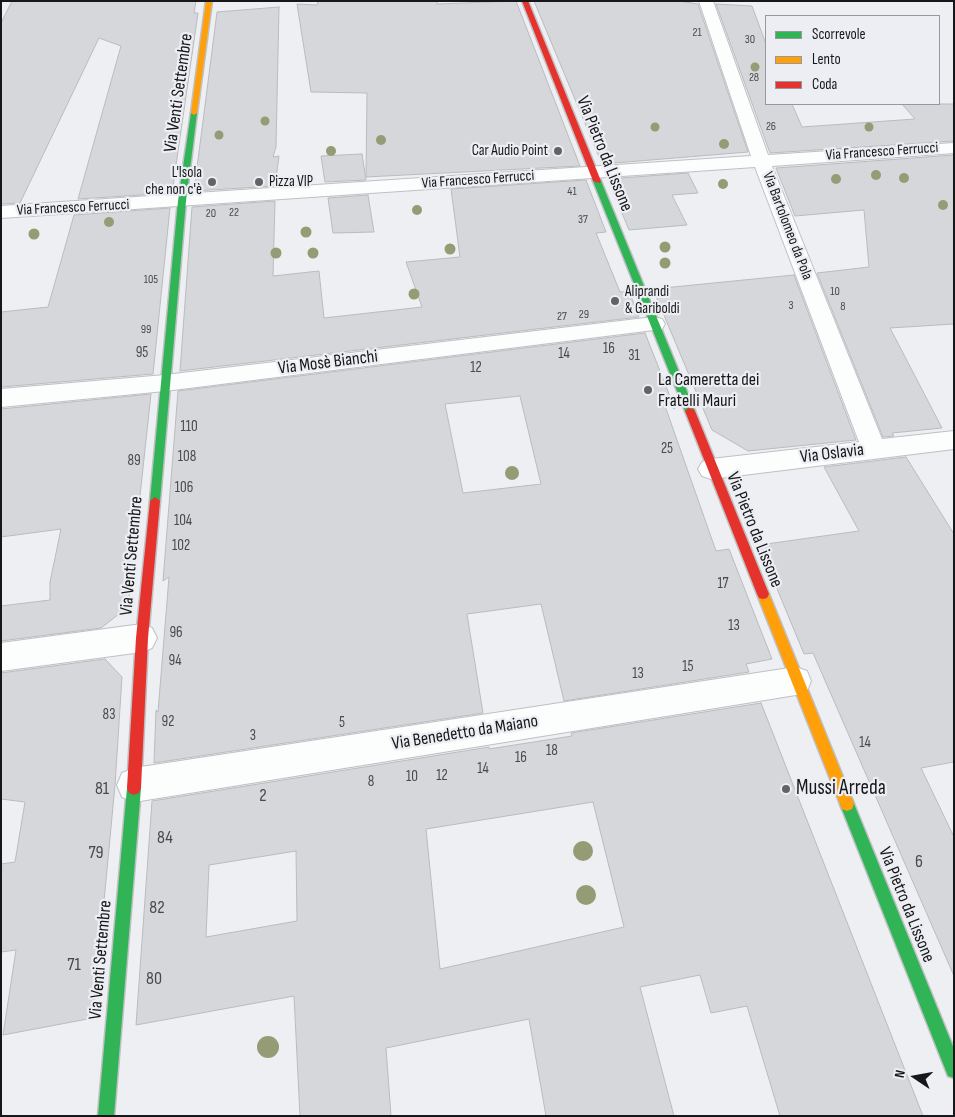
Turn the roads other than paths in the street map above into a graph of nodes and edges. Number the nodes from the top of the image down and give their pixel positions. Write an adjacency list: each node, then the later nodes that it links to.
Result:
1 (209, 1): 7 (street, Via Venti Settembre)
2 (524, 1): 6 (street, Via Pietro da Lissone)
3 (706, 1): 5 (street, Via Bartolomeo da Pola)
4 (954, 148): 5 (street, Via Francesco Ferrucci)
5 (761, 160): 6 (street, Via Francesco Ferrucci); 13 (street, Via Bartolomeo da Pola)
6 (592, 172): 7 (street, Via Francesco Ferrucci); 9 (street, Via Pietro da Lissone)
7 (182, 201): 8 (street, Via Francesco Ferrucci); 10 (street, Via Venti Settembre)
8 (1, 212)
9 (654, 324): 10 (street, Via Mosè Bianchi); 14 (street, Via Pietro da Lissone)
10 (165, 383): 11 (street, Via Mosè Bianchi); 15 (street, Via Venti Settembre)
11 (1, 398)
12 (954, 440): 13 (street, Via Oslavia)
13 (874, 449): 14 (street, Via Oslavia)
14 (711, 469): 17 (street, Via Pietro da Lissone)
15 (142, 638): 16 (street); 18 (street, Via Venti Settembre)
16 (1, 657)
17 (796, 681): 18 (street, Via Benedetto da Maiano); 19 (street, Via Pietro da Lissone)
18 (134, 785): 20 (street, Via Venti Settembre)
19 (954, 1070)
20 (106, 1116)

